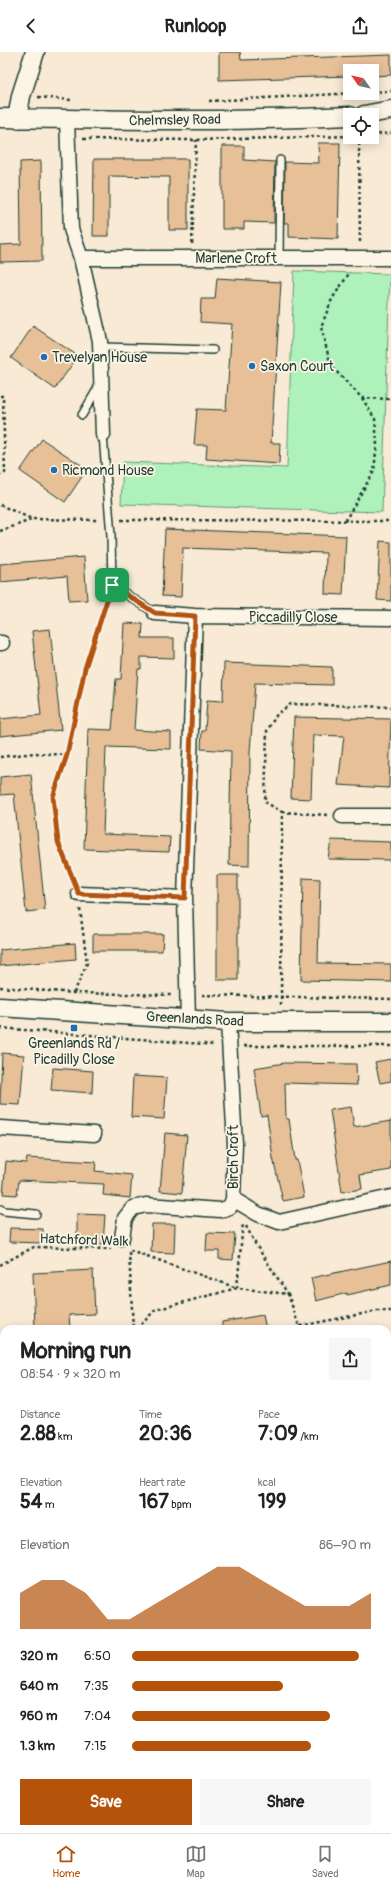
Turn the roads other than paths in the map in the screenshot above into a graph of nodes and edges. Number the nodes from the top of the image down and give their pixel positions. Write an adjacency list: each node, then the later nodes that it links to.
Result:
1 (35, 52): 5 (street)
2 (391, 110): 3 (street)
3 (379, 112)
4 (343, 116): 6 (street, Chelmsley Road)
5 (8, 119): 6 (street, Chelmsley Road)
6 (67, 120): 8 (street)
7 (280, 160): 9 (lane)
8 (81, 258): 9 (street, Marlene Croft); 11 (street)
9 (279, 258): 10 (street, Marlene Croft)
10 (391, 258)
11 (100, 347): 12 (lane); 13 (street)
12 (213, 350)
13 (102, 383): 14 (lane); 15 (street)
14 (82, 415)
15 (103, 435): 16 (lane)
16 (155, 613): 17 (street, Piccadilly Close)
17 (195, 616): 18 (street, Piccadilly Close); 22 (street)
18 (391, 618)
19 (342, 816): 20 (street)
20 (391, 816)
21 (79, 894): 22 (street)
22 (185, 898): 24 (street)
23 (0, 1007): 24 (street, Greenlands Road)
24 (188, 1020): 25 (street, Greenlands Road)
25 (228, 1022): 26 (street, Greenlands Road); 30 (street, Birch Croft)
26 (391, 1022)
27 (0, 1128): 28 (street)
28 (94, 1134)
29 (391, 1197): 30 (street, Birch Croft)
30 (233, 1199): 33 (street)
31 (0, 1209): 32 (lane)
32 (36, 1214)
33 (125, 1244)

